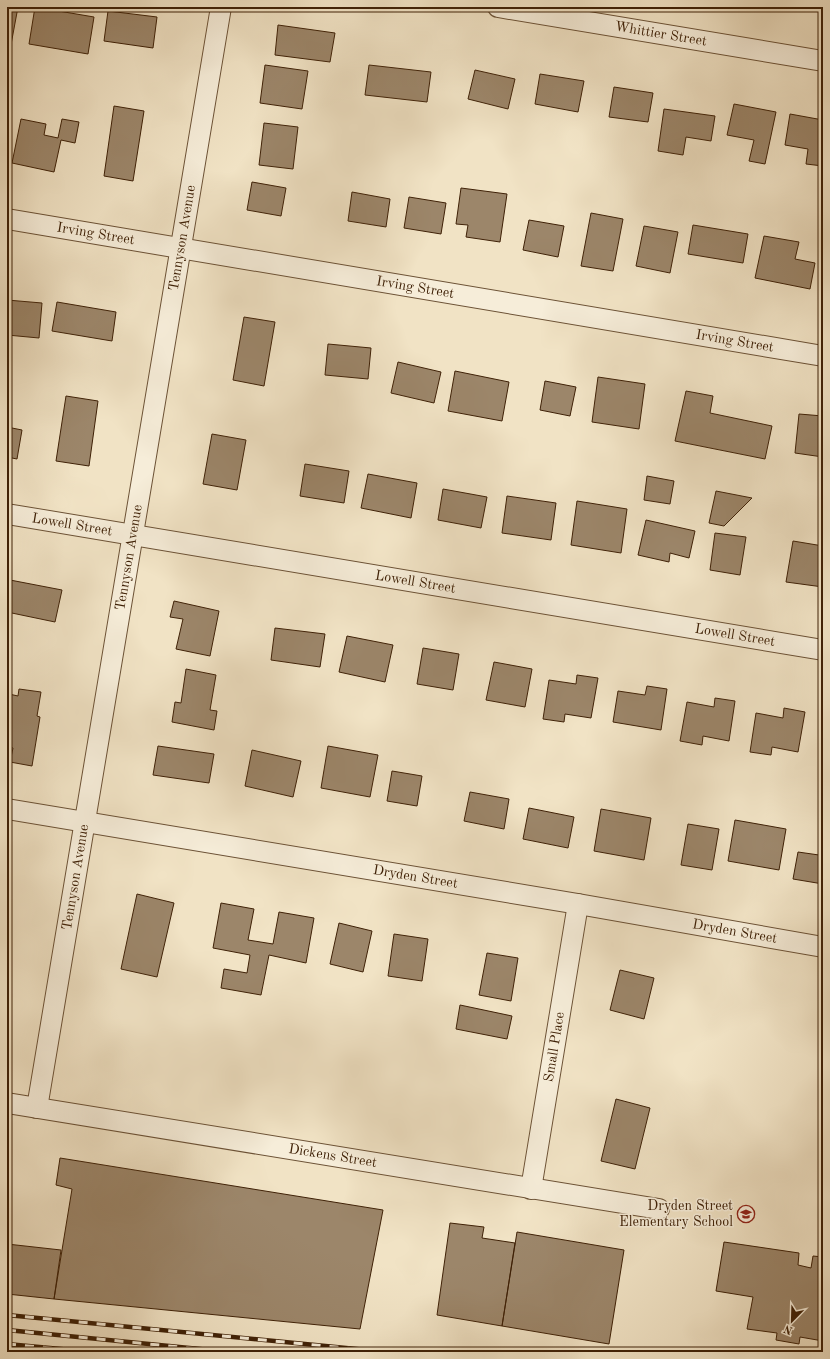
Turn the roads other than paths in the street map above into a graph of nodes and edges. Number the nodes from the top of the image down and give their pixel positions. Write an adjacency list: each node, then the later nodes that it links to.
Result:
1 (220, 7): 5 (street, Tennyson Avenue)
2 (498, 7): 3 (street, Whittier Street)
3 (823, 61)
4 (7, 219): 5 (street, Irving Street)
5 (180, 249): 6 (street, Irving Street); 8 (street, Tennyson Avenue)
6 (823, 356)
7 (7, 514): 8 (street, Lowell Street)
8 (132, 535): 9 (street, Lowell Street); 11 (street, Tennyson Avenue)
9 (823, 650)
10 (7, 809): 11 (street, Dryden Street)
11 (84, 822): 12 (street, Dryden Street); 15 (street, Tennyson Avenue)
12 (578, 904): 13 (street, Dryden Street); 16 (street, Small Place)
13 (823, 947)
14 (7, 1103): 15 (street, Dickens Street)
15 (37, 1108): 16 (street, Dickens Street)
16 (531, 1189): 17 (street, Dickens Street)
17 (659, 1209)

